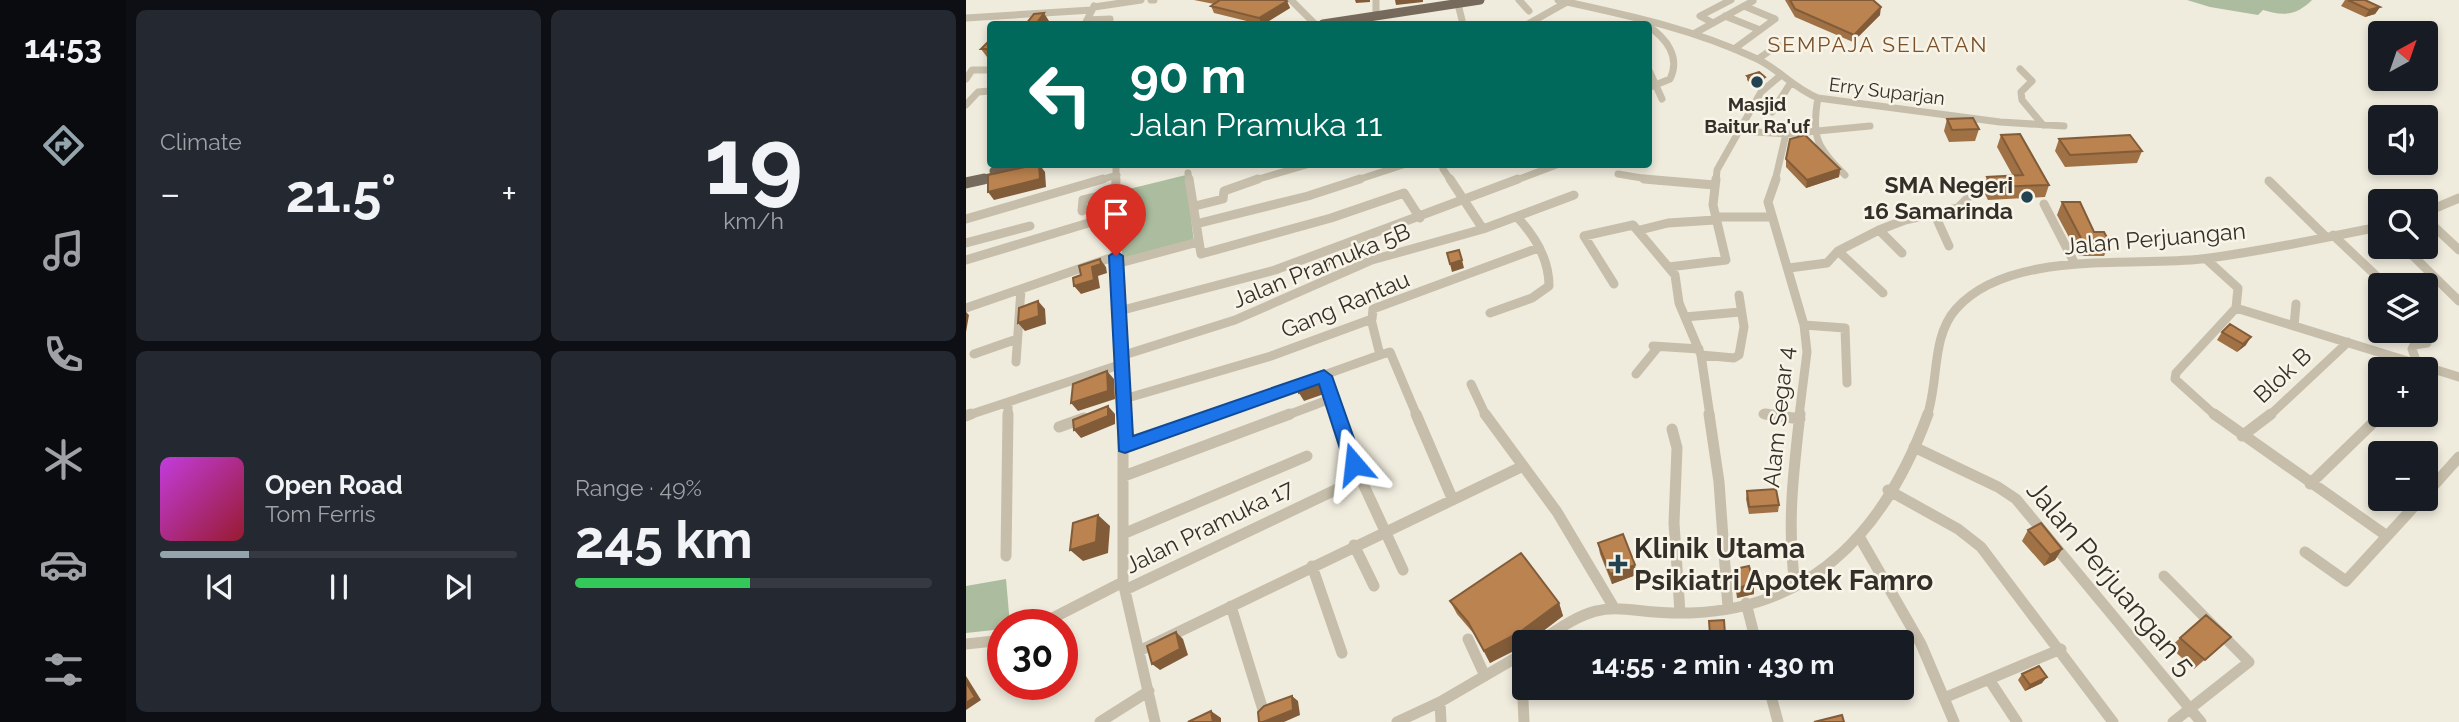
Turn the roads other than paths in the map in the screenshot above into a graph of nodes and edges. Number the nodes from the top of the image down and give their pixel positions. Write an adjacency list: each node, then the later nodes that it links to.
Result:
1 (1098, 0): 14 (street)
2 (1141, 0): 14 (street)
3 (1291, 0): 25 (street)
4 (1376, 0): 16 (street)
5 (1480, 0): 11 (main road)
6 (1519, 0): 17 (street)
7 (1558, 0): 12 (street, Erry Suparjan)
8 (1731, 0): 30 (street)
9 (1753, 1): 13 (street)
10 (1426, 2): 11 (main road); 16 (main road)
11 (1458, 2): 22 (street); 27 (main road)
12 (1567, 2): 18 (street, Erry Suparjan); 28 (street)
13 (1744, 6): 19 (street); 32 (street)
14 (1093, 8): 20 (street); 23 (street)
15 (981, 10): 20 (street)
16 (1376, 11): 26 (main road)
17 (1529, 11)
18 (1637, 16): 29 (street); 33 (street, Erry Suparjan)
19 (1725, 16): 30 (street); 32 (street)
20 (968, 18)
21 (1110, 19): 24 (street)
22 (1462, 20)
23 (1086, 21)
24 (1094, 21)
25 (1313, 21)
26 (1330, 21)
27 (1335, 21)
28 (1533, 21)
29 (1643, 21)
30 (1713, 23): 33 (street)
31 (1652, 28): 42 (street)
32 (1760, 30): 35 (street)
33 (1695, 33): 35 (street, Erry Suparjan)
34 (1778, 45): 36 (street)
35 (1734, 49): 36 (street, Erry Suparjan)
36 (1758, 59): 39 (street, Erry Suparjan)
37 (2020, 69): 48 (street)
38 (987, 70): 40 (street)
39 (1780, 76): 41 (street, Erry Suparjan); 52 (street)
40 (967, 78)
41 (1790, 84): 44 (street, Erry Suparjan); 47 (street)
42 (1652, 88): 45 (street)
43 (987, 91): 46 (street)
44 (1818, 98): 48 (street, Erry Suparjan); 51 (street)
45 (1662, 99)
46 (966, 105)
47 (1772, 112)
48 (2043, 125): 50 (street, Erry Suparjan)
49 (1870, 126): 51 (street)
50 (2064, 126)
51 (1813, 129): 53 (street); 63 (street)
52 (1740, 131): 53 (street); 67 (street)
53 (1787, 134): 80 (street, Alam Segar 4)
54 (1004, 168): 64 (main road)
55 (1031, 168): 66 (main road)
56 (1296, 168): 74 (street)
57 (1394, 168): 84 (street)
58 (1549, 168): 71 (street)
59 (1443, 169): 71 (street)
60 (1117, 170): 68 (street); 82 (street)
61 (1188, 173): 74 (street)
62 (1618, 174): 67 (street)
63 (1845, 175)
64 (966, 177)
65 (2269, 181): 91 (street)
66 (966, 183)
67 (1714, 185): 83 (street)
68 (1116, 192): 76 (street); 78 (street)
69 (1574, 195): 79 (street, Jalan Pramuka 5B)
70 (1967, 199): 77 (street)
71 (1465, 200): 81 (street); 86 (street)
72 (2458, 200): 75 (street)
73 (2044, 204): 103 (street)
74 (1195, 206): 84 (street)
75 (2438, 208)
76 (1082, 211)
77 (1934, 213): 89 (street); 94 (street)
78 (1115, 215): 101 (street); 102 (street)
79 (1517, 216): 86 (street, Jalan Pramuka 5B); 95 (street)
80 (1772, 217): 83 (street); 105 (street, Alam Segar 4)
81 (1420, 218): 92 (street); 115 (street)
82 (966, 219)
83 (1715, 219): 88 (street); 104 (street)
84 (1196, 224): 92 (street)
85 (1030, 226): 93 (street)
86 (1483, 229): 130 (street, Jalan Pramuka 5B)
87 (2368, 229): 91 (street, Jalan Perjuangan)
88 (1640, 230): 104 (street); 107 (street)
89 (1879, 230): 97 (street); 98 (street)
90 (2438, 230): 96 (street)
91 (2329, 236): 99 (street, Jalan Perjuangan); 106 (street)
92 (1198, 242): 102 (street)
93 (966, 243)
94 (1949, 246)
95 (1538, 248): 117 (street); 119 (street, Gang Rantau)
96 (2459, 250)
97 (1838, 251): 105 (street); 109 (street)
98 (1902, 253)
99 (2206, 259): 103 (street, Jalan Perjuangan); 114 (street)
100 (2416, 259): 111 (street)
101 (966, 260)
102 (1116, 260): 108 (street); 115 (street)
103 (2075, 264): 151 (street, Jalan Perjuangan)
104 (1669, 267): 118 (street)
105 (1789, 268): 120 (street, Alam Segar 4)
106 (2372, 273)
107 (1614, 284)
108 (1021, 289): 113 (street); 122 (street)
109 (1883, 293)
110 (1739, 295): 116 (street)
111 (2459, 301)
112 (2296, 304): 121 (street)
113 (966, 308)
114 (2236, 308): 121 (street); 149 (street)
115 (1119, 311): 130 (street)
116 (1740, 312): 118 (street); 125 (street)
117 (1490, 313)
118 (1685, 317): 125 (street)
119 (1371, 319): 127 (street); 139 (street, Gang Rantau)
120 (1804, 325): 136 (street); 145 (street, Alam Segar 4)
121 (2294, 326): 123 (street)
122 (1017, 339): 126 (street); 131 (street)
123 (2348, 342): 128 (street); 149 (street, Blok B)
124 (2427, 343): 129 (street)
125 (1700, 352): 133 (street); 178 (street)
126 (974, 354)
127 (1385, 354): 134 (street); 160 (street)
128 (2395, 357)
129 (2417, 357)
130 (1121, 360): 139 (street); 140 (street, Jalan Pramuka 5B)
131 (1016, 362)
132 (2438, 371): 135 (street)
133 (1636, 374)
134 (1324, 376): 138 (street); 150 (street)
135 (2459, 377)
136 (1847, 383)
137 (1471, 384): 154 (street)
138 (1333, 398): 155 (street); 162 (street)
139 (1124, 401): 141 (street, Gang Rantau); 150 (street)
140 (1008, 402): 144 (street, Jalan Pramuka 5B); 168 (street)
141 (1111, 408)
142 (1098, 413): 146 (street)
143 (1763, 414): 145 (street)
144 (966, 415)
145 (1800, 419): 174 (street, Alam Segar 4)
146 (1059, 427)
147 (2369, 427): 158 (street)
148 (1672, 429): 180 (street)
149 (2242, 436): 158 (street)
150 (1125, 446): 155 (street)
151 (1914, 447): 159 (street, Jalan Perjuangan); 198 (street, Jalan Perjuangan 5)
152 (1307, 456): 163 (street)
153 (2459, 457): 156 (street)
154 (1521, 467): 160 (street); 177 (street)
155 (1124, 476): 163 (street)
156 (2438, 481)
157 (1350, 482): 172 (street, Jalan Pramuka 17)
158 (2310, 484): 164 (street)
159 (1888, 489): 165 (street, Jalan Perjuangan); 186 (street)
160 (1452, 498): 162 (street)
161 (2410, 511): 164 (street)
162 (1384, 530): 166 (street); 170 (street)
163 (1123, 534): 172 (street)
164 (2387, 536): 167 (street)
165 (1860, 538): 174 (street, Jalan Perjuangan); 193 (street)
166 (1354, 545): 169 (street); 173 (street)
167 (2305, 551)
168 (1006, 556)
169 (1312, 566): 176 (street); 188 (street)
170 (1403, 570)
171 (2164, 576): 198 (street)
172 (1124, 586): 179 (street, Jalan Pramuka 17); 187 (street)
173 (1374, 586)
174 (1795, 586): 175 (street, Jalan Perjuangan)
175 (1746, 603): 178 (street, Jalan Perjuangan); 182 (street)
176 (1231, 606): 187 (street); 197 (street)
177 (1613, 606): 180 (street, Jalan Perjuangan); 181 (street, Jalan Perjuangan)
178 (1728, 608): 180 (street, Jalan Perjuangan)
179 (1074, 609)
180 (1680, 613)
181 (1558, 630)
182 (1753, 630)
183 (1468, 639): 190 (street)
184 (987, 642): 185 (street)
185 (966, 644)
186 (2061, 649): 191 (street); 207 (street)
187 (1139, 652): 192 (street)
188 (1342, 653)
189 (1512, 661): 190 (street)
190 (1485, 676): 196 (street)
191 (1990, 681): 193 (street); 206 (street)
192 (1149, 691): 199 (street); 200 (street)
193 (1944, 698): 205 (street)
194 (1523, 700): 203 (street)
195 (1772, 700): 204 (street)
196 (1440, 702): 201 (street); 202 (street)
197 (1263, 710)
198 (2191, 710): 208 (street); 209 (street, Jalan Perjuangan 5)
199 (1100, 722)
200 (1155, 722)
201 (1396, 722)
202 (1441, 722)
203 (1524, 722)
204 (1778, 722)
205 (1954, 722)
206 (2017, 722)
207 (2113, 722)
208 (2173, 722)
209 (2201, 722)

